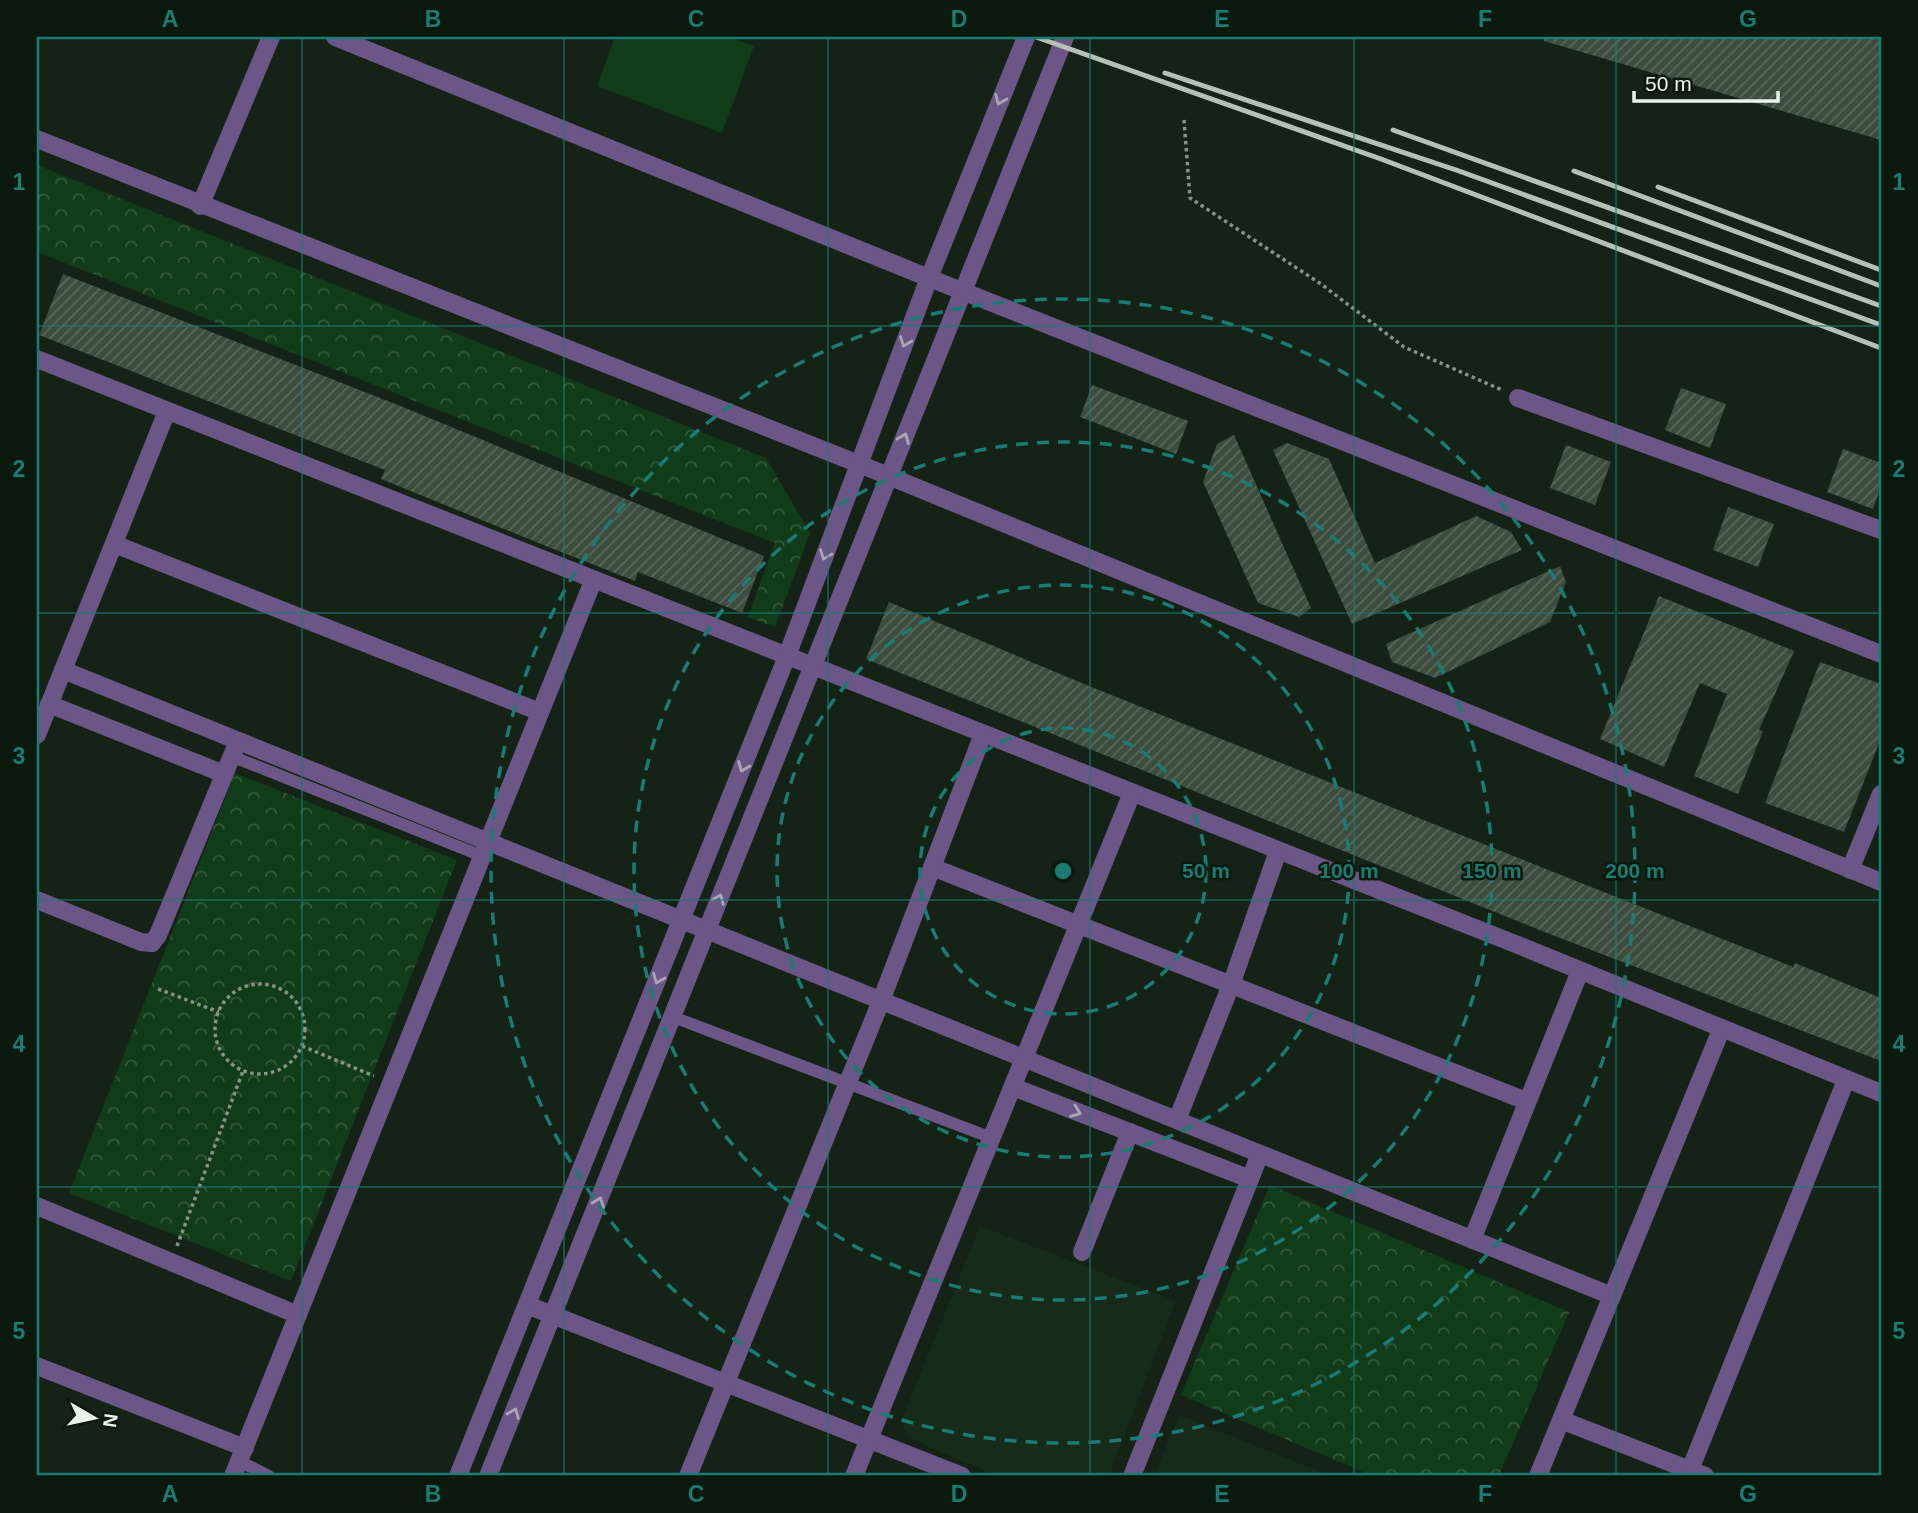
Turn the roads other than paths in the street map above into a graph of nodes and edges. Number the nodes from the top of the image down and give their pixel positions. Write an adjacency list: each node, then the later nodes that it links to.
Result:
1 (271, 37): 6 (street)
2 (335, 37): 7 (street)
3 (1026, 37): 7 (street, one-way to 7)
4 (1065, 37): 8 (street)
5 (37, 139): 6 (street)
6 (200, 206): 12 (street)
7 (929, 278): 8 (street); 12 (street, one-way to 12)
8 (963, 291): 13 (street, one-way to 8); 17 (street)
9 (37, 359): 11 (street)
10 (1518, 398): 14 (street)
11 (167, 411): 15 (street); 16 (street)
12 (859, 464): 13 (street); 18 (street, one-way to 18)
13 (888, 478): 19 (street); 32 (street)
14 (1881, 530)
15 (114, 544): 20 (street); 22 (street)
16 (593, 581): 18 (street); 22 (street)
17 (1881, 654)
18 (787, 656): 19 (street); 35 (street, one-way to 35)
19 (813, 667): 24 (street); 37 (street, one-way to 19)
20 (63, 670): 21 (street); 25 (street)
21 (49, 704): 23 (street); 26 (street)
22 (540, 712): 29 (street)
23 (37, 734)
24 (983, 734): 27 (street); 31 (street)
25 (234, 749): 26 (street); 29 (street)
26 (224, 775): 34 (street)
27 (1132, 793): 30 (street); 36 (street)
28 (1881, 794): 32 (street)
29 (485, 849): 35 (street); 59 (street)
30 (1278, 851): 38 (street); 39 (street)
31 (932, 867): 36 (street); 40 (street)
32 (1850, 870): 33 (street)
33 (1881, 882)
34 (37, 900)
35 (681, 920): 37 (street); 58 (street, one-way to 58)
36 (1079, 925): 39 (street); 43 (street)
37 (706, 930): 40 (street); 60 (street, one-way to 37)
38 (1580, 971): 42 (street); 48 (street)
39 (1231, 985): 48 (street); 49 (street)
40 (881, 1001): 43 (street); 45 (street)
41 (681, 1020): 45 (lane)
42 (1721, 1030): 44 (street); 57 (street)
43 (1024, 1059): 46 (street); 49 (street)
44 (1846, 1080): 47 (street); 66 (street)
45 (847, 1083): 51 (lane); 62 (street)
46 (1013, 1087): 50 (street, one-way to 50); 51 (street)
47 (1881, 1093)
48 (1526, 1101): 55 (street)
49 (1177, 1120): 52 (street)
50 (1130, 1132): 53 (street); 56 (street)
51 (992, 1138): 64 (street)
52 (1260, 1154): 53 (street); 55 (street)
53 (1250, 1179): 73 (street)
54 (37, 1206): 59 (street)
55 (1472, 1240): 57 (street)
56 (1082, 1252)
57 (1612, 1296): 63 (street)
58 (527, 1305): 60 (street); 68 (street)
59 (298, 1315): 65 (street)
60 (553, 1316): 62 (street); 69 (street, one-way to 60)
61 (37, 1366): 65 (street)
62 (725, 1384): 64 (street); 70 (street)
63 (1561, 1420): 66 (street); 74 (street)
64 (869, 1440): 71 (street); 72 (street)
65 (239, 1462): 67 (lane)
66 (1698, 1473)
67 (269, 1476)
68 (458, 1476)
69 (488, 1476)
70 (688, 1476)
71 (854, 1476)
72 (962, 1476)
73 (1132, 1476)
74 (1538, 1476)

